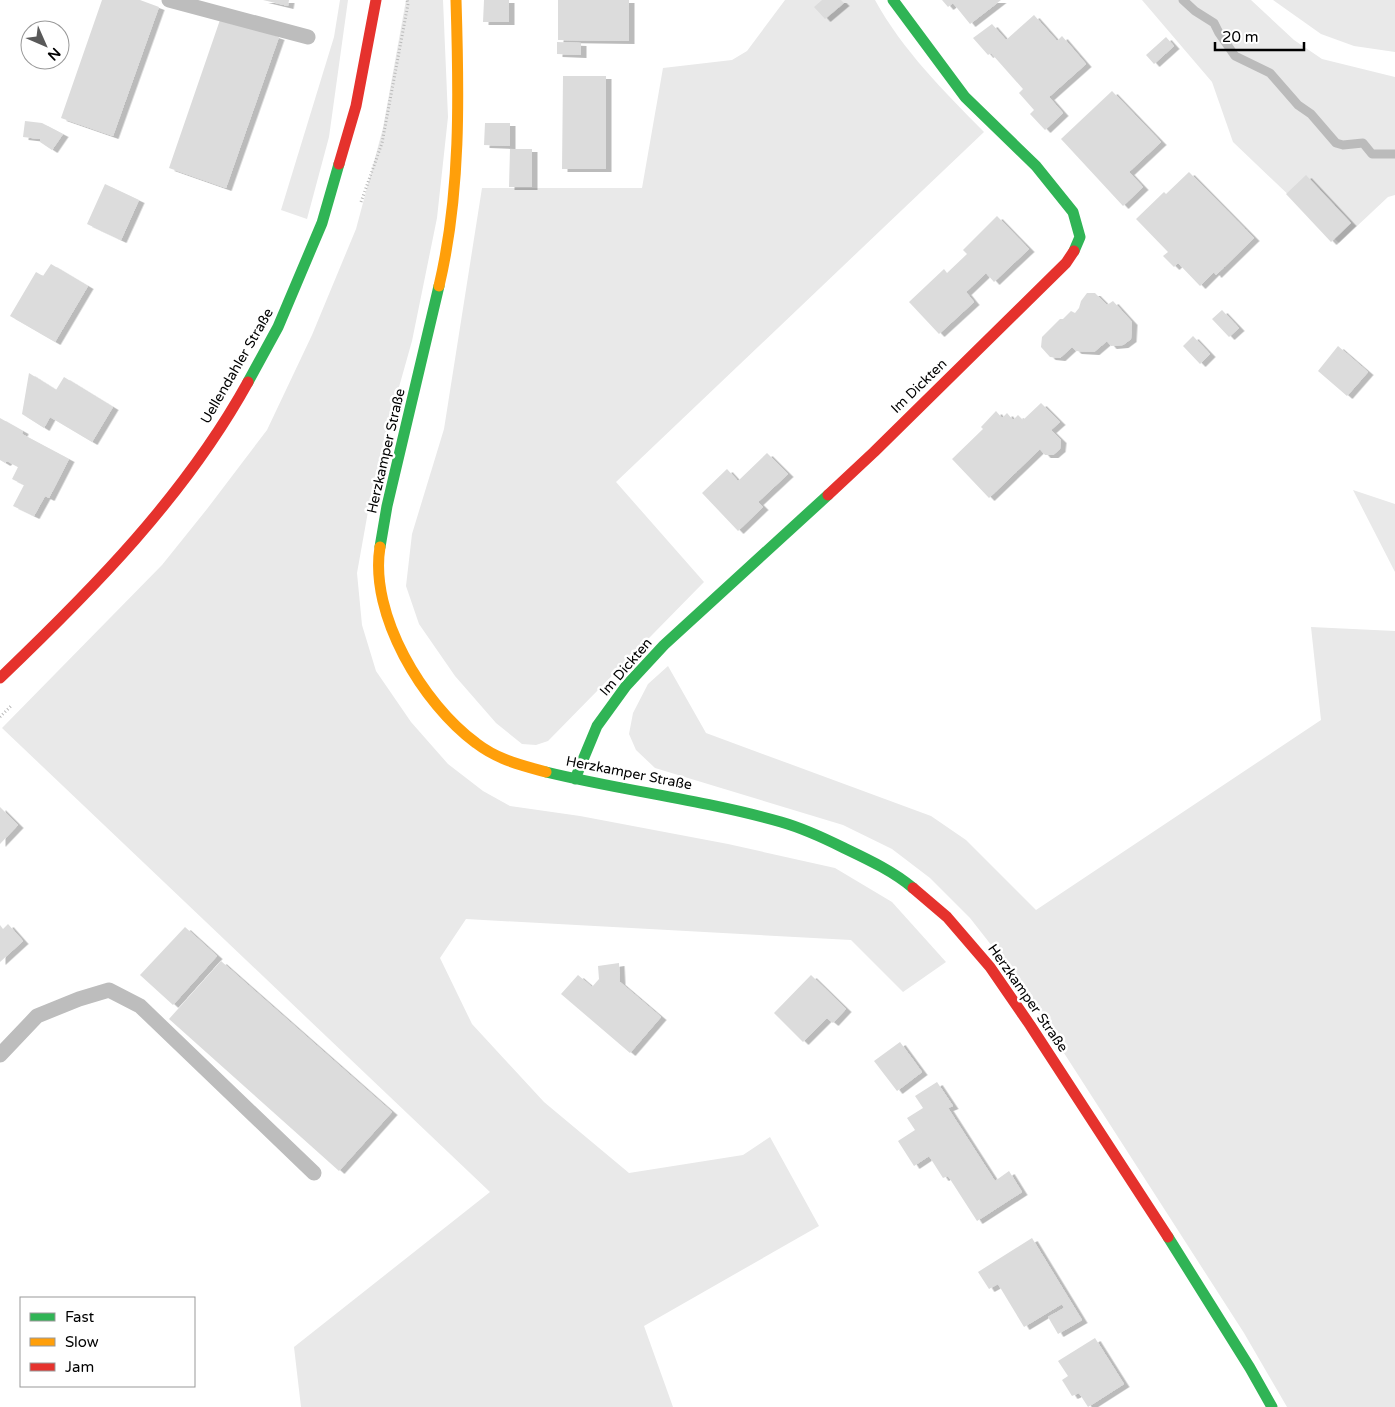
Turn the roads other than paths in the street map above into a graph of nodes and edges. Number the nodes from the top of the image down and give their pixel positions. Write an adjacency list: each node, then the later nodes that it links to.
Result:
1 (169, 0): 5 (lane)
2 (376, 0): 6 (main road, Uellendahler Straße)
3 (456, 0): 7 (main road, Herzkamper Straße)
4 (893, 0): 7 (main road, Im Dickten)
5 (308, 37)
6 (0, 678)
7 (575, 779): 10 (main road, Herzkamper Straße)
8 (0, 1054): 9 (lane)
9 (314, 1173)
10 (1272, 1407)

